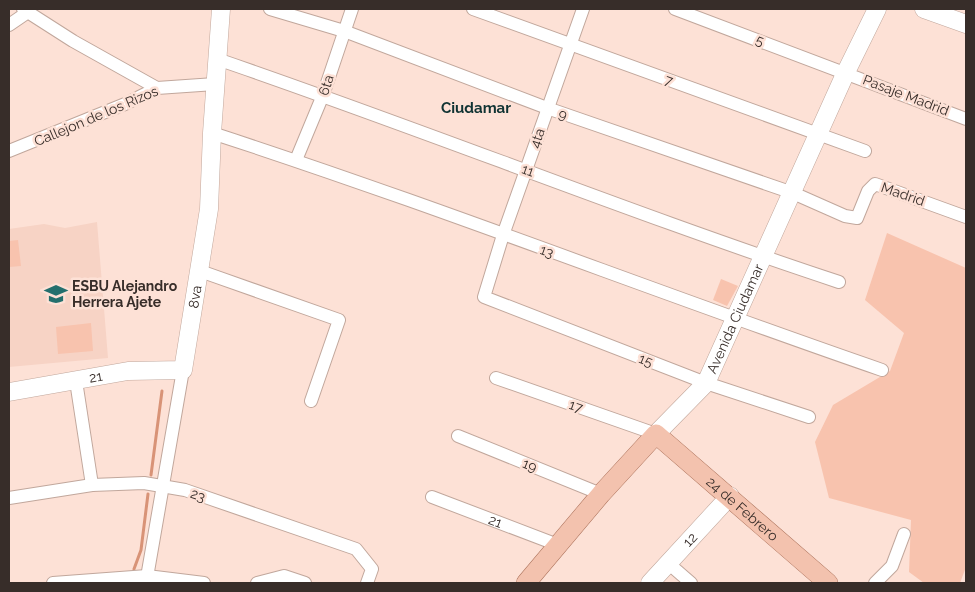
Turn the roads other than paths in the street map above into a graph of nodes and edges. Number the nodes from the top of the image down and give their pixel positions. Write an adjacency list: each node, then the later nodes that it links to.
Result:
1 (221, 9): 14 (main road, 8va)
2 (270, 9): 12 (street, 9)
3 (352, 9): 12 (street, 6ta)
4 (473, 9): 13 (street, 7)
5 (583, 9): 13 (street, 4ta)
6 (675, 9): 15 (street, 5)
7 (877, 9): 15 (main road, Avenida Ciudamar)
8 (924, 9): 10 (main road)
9 (25, 11): 11 (street); 17 (street)
10 (966, 24)
11 (9, 25)
12 (344, 31): 18 (street, 6ta); 19 (street, 9)
13 (570, 44): 19 (street, 4ta); 22 (street, 7)
14 (217, 58): 16 (main road, 8va); 18 (street, 11)
15 (846, 72): 20 (street, Pasaje Madrid); 22 (main road, Avenida Ciudamar)
16 (215, 84): 17 (street, Callejon de los Rizos); 21 (main road, 8va)
17 (157, 88): 23 (street, Callejon de los Rizos)
18 (324, 95): 25 (street, 6ta); 26 (street, 11)
19 (547, 108): 26 (street, 4ta); 27 (street, 9)
20 (966, 119)
21 (212, 133): 25 (street, 13); 32 (main road, 8va)
22 (820, 134): 24 (street, 7); 27 (main road, Avenida Ciudamar)
23 (9, 151)
24 (865, 151)
25 (296, 160): 30 (street, 13)
26 (526, 169): 30 (street, 4ta); 31 (street, 11)
27 (793, 193): 29 (street, 9); 31 (main road, Avenida Ciudamar)
28 (966, 217): 29 (street, Madrid)
29 (857, 218)
30 (503, 235): 34 (street, 4ta); 35 (street, 13)
31 (763, 257): 33 (street, 11); 35 (main road, Avenida Ciudamar)
32 (200, 271): 36 (main road, 8va); 42 (street)
33 (839, 282)
34 (484, 297): 40 (street, 15)
35 (736, 320): 37 (street, 13); 40 (main road, Avenida Ciudamar)
36 (183, 370): 39 (main road, 21); 47 (street, 8va)
37 (882, 370)
38 (496, 378): 44 (street, 17)
39 (76, 380): 41 (main road, 21); 46 (street)
40 (706, 383): 43 (street, 15); 44 (main road, Avenida Ciudamar)
41 (9, 392)
42 (311, 401)
43 (809, 416)
44 (656, 434): 48 (main road, Avenida Ciudamar); 49 (main road, 24 de Febrero)
45 (458, 436): 48 (street, 19)
46 (92, 485): 47 (street, 23); 51 (street, 23)
47 (163, 486): 55 (street, 8va); 60 (street, 23)
48 (601, 494): 53 (main road, Avenida Ciudamar)
49 (730, 496): 54 (main road, 12); 64 (main road, 24 de Febrero)
50 (432, 497): 53 (street, 21)
51 (9, 498)
52 (904, 534): 65 (street)
53 (558, 546): 61 (main road, Avenida Ciudamar)
54 (668, 563): 62 (main road, 12); 63 (street)
55 (146, 580): 56 (street); 57 (street)
56 (53, 583)
57 (204, 583)
58 (256, 583): 59 (street)
59 (305, 583)
60 (367, 583)
61 (526, 583)
62 (650, 583)
63 (691, 583)
64 (828, 583)
65 (875, 583)

